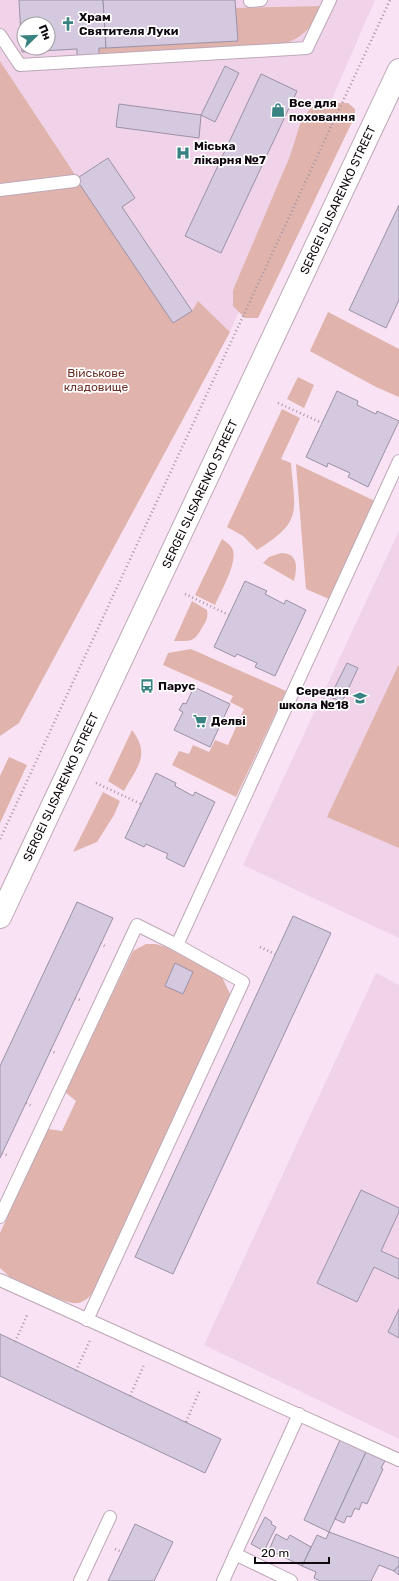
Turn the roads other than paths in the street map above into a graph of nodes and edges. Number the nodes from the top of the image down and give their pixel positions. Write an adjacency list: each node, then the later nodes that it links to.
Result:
1 (330, 0): 2 (lane)
2 (0, 35)
3 (399, 70): 7 (street, SERGEI SLISARENKO STREET)
4 (74, 181): 5 (lane)
5 (0, 190)
6 (399, 461): 8 (lane)
7 (0, 917)
8 (177, 944): 9 (lane); 11 (lane)
9 (0, 1216)
10 (0, 1280): 11 (lane)
11 (92, 1322): 12 (lane)
12 (300, 1414): 13 (lane); 15 (lane)
13 (399, 1460)
14 (110, 1517): 16 (lane)
15 (235, 1554): 17 (lane); 18 (lane)
16 (80, 1581)
17 (223, 1581)
18 (291, 1581)

